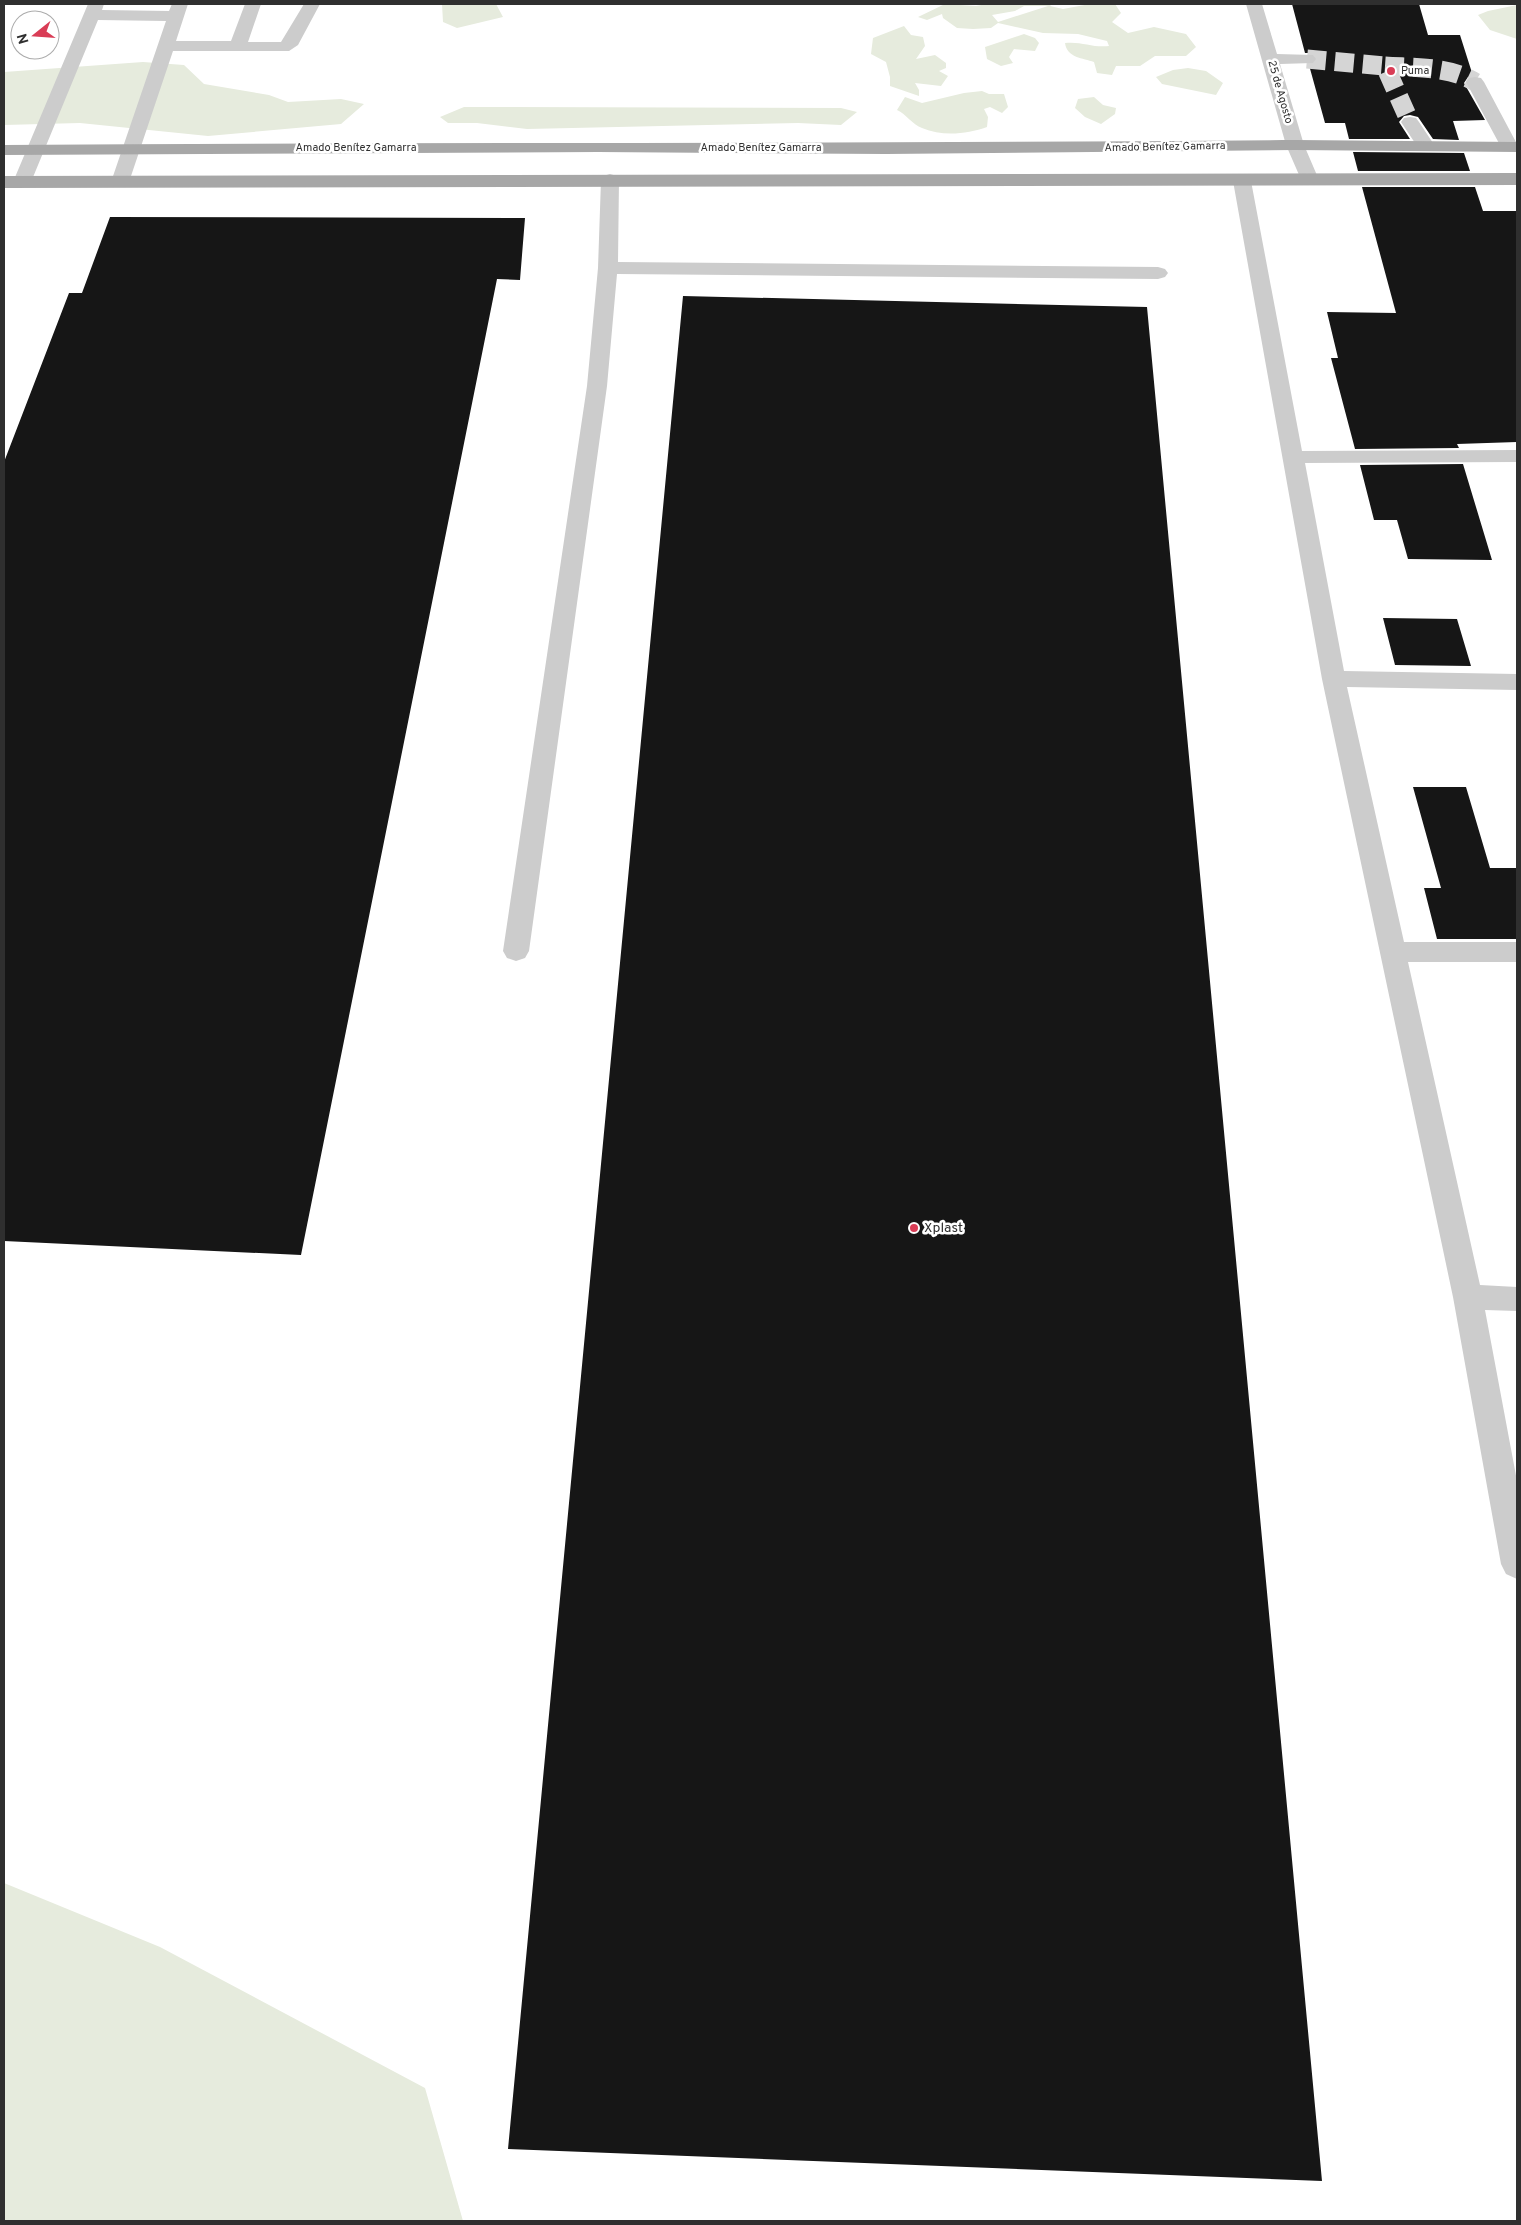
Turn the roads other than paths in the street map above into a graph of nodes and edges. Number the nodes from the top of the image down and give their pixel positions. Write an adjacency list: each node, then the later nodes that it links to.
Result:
1 (254, 4): 7 (street)
2 (312, 4): 7 (street)
3 (1254, 4): 8 (street, 25 de Agosto)
4 (94, 9): 5 (street); 17 (street)
5 (178, 10): 6 (street)
6 (167, 46): 7 (street); 18 (street)
7 (238, 46)
8 (1270, 59): 9 (street); 12 (street, 25 de Agosto)
9 (1307, 59)
10 (1475, 82): 15 (street)
11 (1410, 122): 13 (street)
12 (1296, 145): 13 (main road, Amado Benítez Gamarra); 19 (main road, Amado Benítez Gamarra); 22 (street, 25 de Agosto)
13 (1426, 146): 15 (main road, Amado Benítez Gamarra)
14 (598, 147): 18 (main road, Amado Benítez Gamarra); 19 (main road, Amado Benítez Gamarra); 21 (main road)
15 (1514, 147)
16 (4, 150): 17 (main road, Amado Benítez Gamarra)
17 (37, 150): 18 (main road, Amado Benítez Gamarra); 25 (street)
18 (132, 150): 26 (street)
19 (886, 150): 27 (main road)
20 (610, 180): 21 (main road); 26 (main road); 28 (street)
21 (660, 180): 27 (main road)
22 (1310, 180): 23 (main road); 24 (main road)
23 (1517, 180)
24 (1242, 181): 27 (main road); 31 (street)
25 (13, 182): 26 (main road)
26 (120, 182)
27 (887, 182)
28 (608, 268): 29 (street); 34 (street)
29 (1158, 273)
30 (1517, 456): 31 (street)
31 (1293, 457): 32 (street)
32 (1334, 679): 33 (street); 35 (street)
33 (1517, 682)
34 (516, 951)
35 (1394, 952): 36 (street); 37 (street)
36 (1517, 952)
37 (1468, 1297): 38 (street); 39 (street)
38 (1517, 1298)
39 (1517, 1564)

